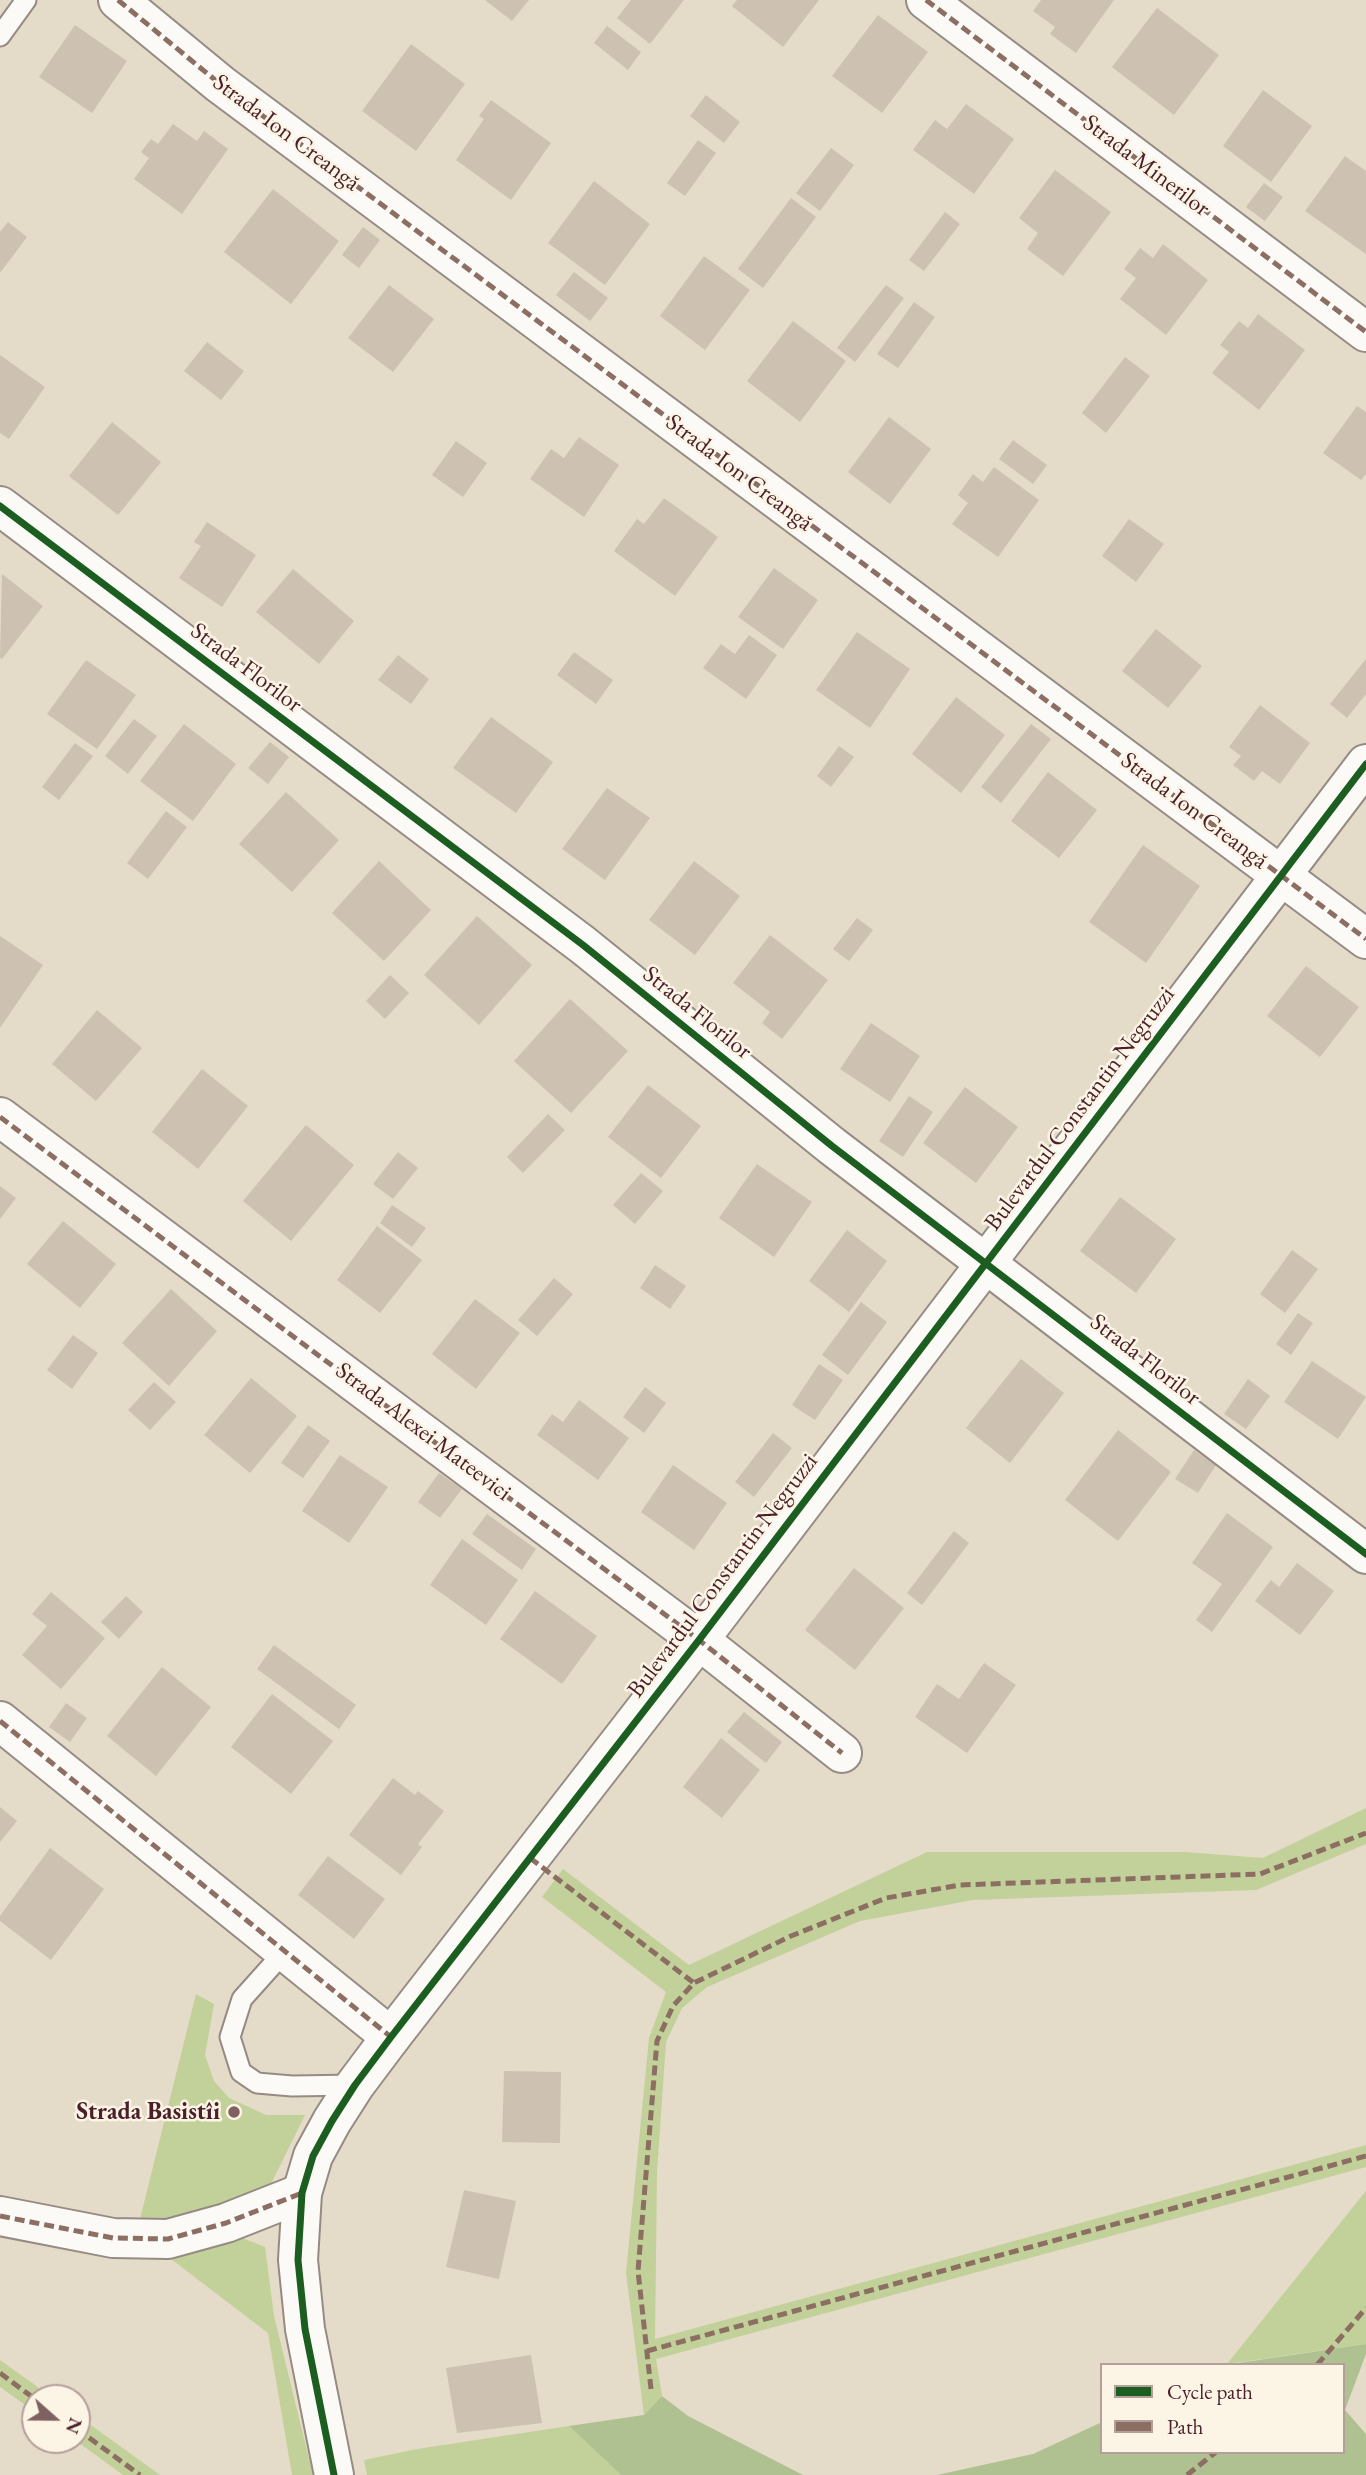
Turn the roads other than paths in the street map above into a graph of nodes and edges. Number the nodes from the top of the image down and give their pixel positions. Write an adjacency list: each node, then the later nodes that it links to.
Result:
1 (26, 0): 4 (lane)
2 (118, 0): 8 (street, Strada Ion Creangă)
3 (926, 0): 5 (street, Strada Minerilor)
4 (0, 36)
5 (1366, 332)
6 (0, 506): 11 (street, Strada Florilor)
7 (1366, 764): 8 (street, Bulevardul Constantin Negruzzi)
8 (1282, 876): 9 (street, Strada Ion Creangă); 11 (street, Bulevardul Constantin Negruzzi)
9 (1366, 939)
10 (0, 1116): 13 (street, Strada Alexei Mateevici)
11 (986, 1263): 12 (street, Strada Florilor); 13 (street, Bulevardul Constantin Negruzzi)
12 (1366, 1555)
13 (699, 1640): 15 (street, Strada Alexei Mateevici); 17 (street, Bulevardul Constantin Negruzzi)
14 (0, 1721): 16 (street)
15 (842, 1753)
16 (285, 1951): 17 (street); 18 (lane)
17 (391, 2037): 18 (street, Bulevardul Constantin Negruzzi)
18 (355, 2085): 19 (street, Bulevardul Constantin Negruzzi)
19 (302, 2193): 20 (street); 21 (street, Bulevardul Constantin Negruzzi)
20 (0, 2216)
21 (334, 2475)

